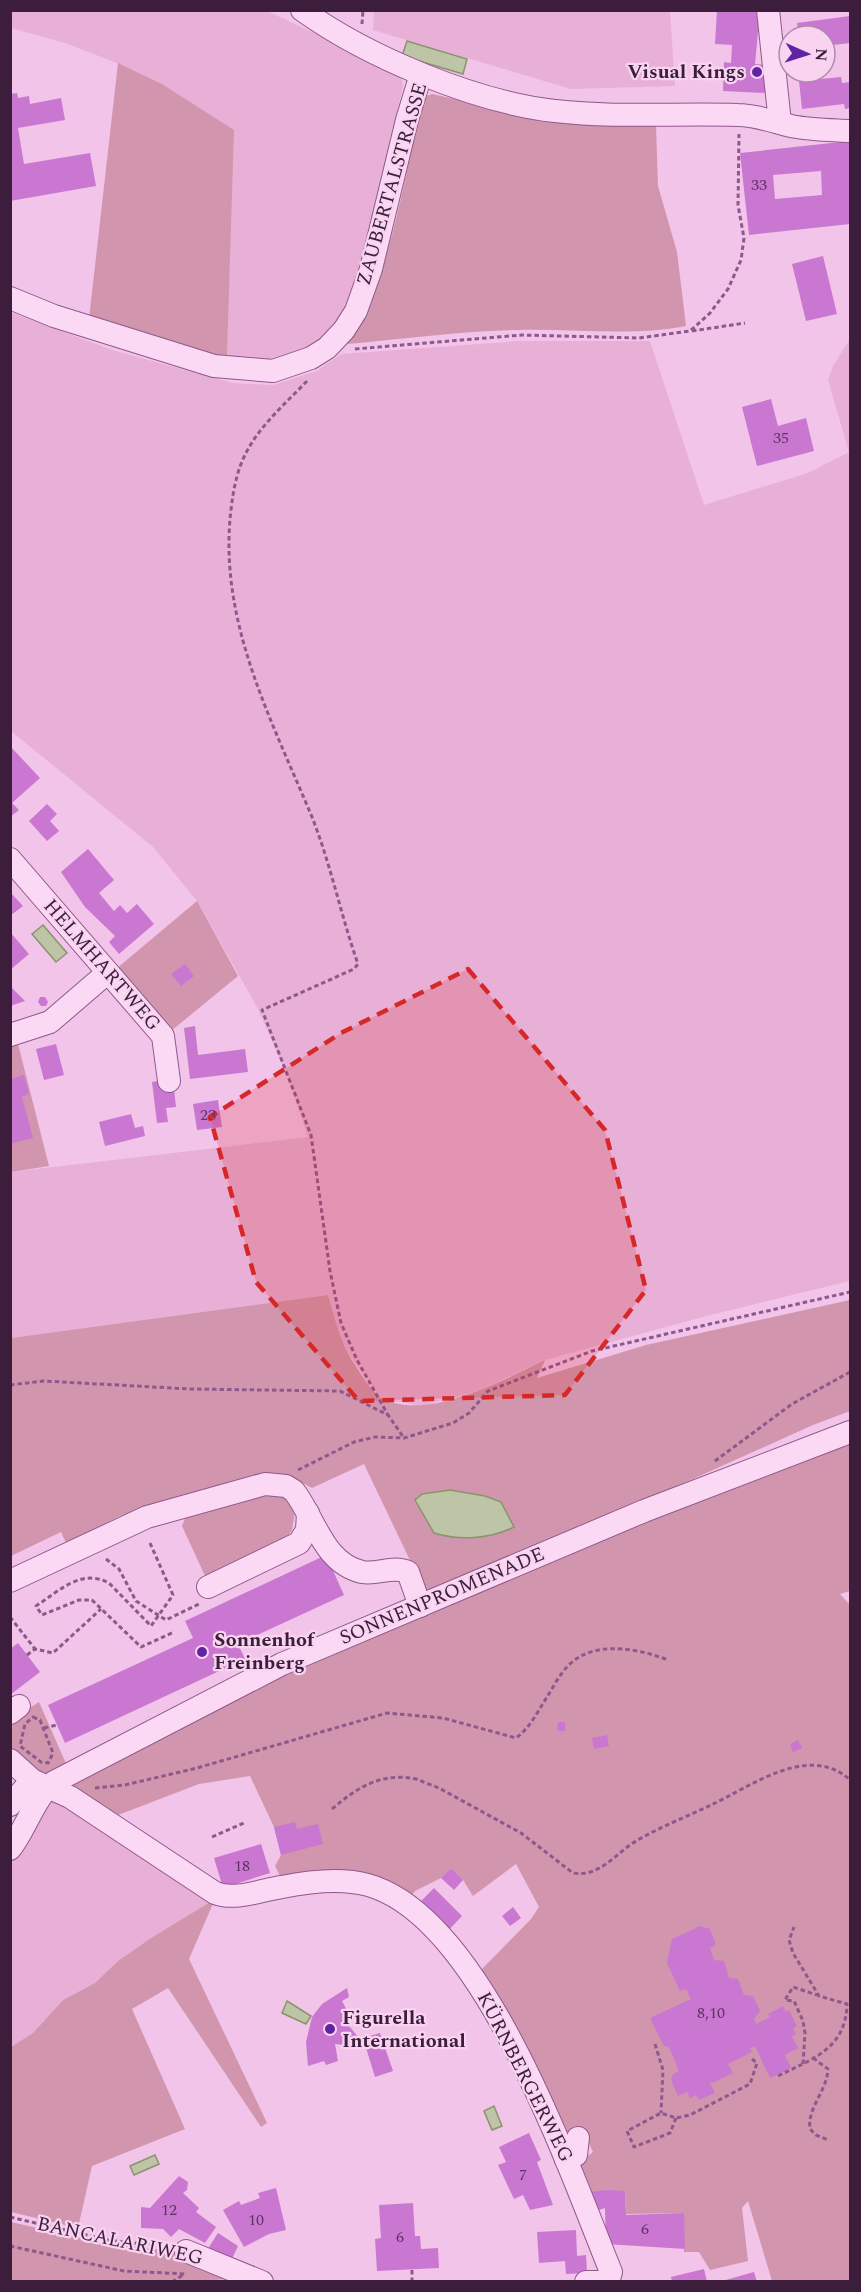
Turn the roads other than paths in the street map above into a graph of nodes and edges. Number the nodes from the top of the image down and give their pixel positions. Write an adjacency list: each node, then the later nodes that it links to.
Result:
1 (302, 10): 3 (street)
2 (768, 10): 4 (street)
3 (421, 74): 4 (street, ZAUBERTALSTRASSE); 6 (street, ZAUBERTALSTRASSE)
4 (780, 123): 5 (street, ZAUBERTALSTRASSE)
5 (850, 131)
6 (10, 298)
7 (10, 859): 8 (street, HELMHARTWEG)
8 (107, 973): 9 (street); 10 (street, HELMHARTWEG)
9 (10, 1035)
10 (170, 1081)
11 (850, 1432): 15 (street, SONNENPROMENADE)
12 (308, 1513): 13 (street); 14 (street); 15 (street)
13 (10, 1581)
14 (208, 1593)
15 (420, 1606): 17 (street, SONNENPROMENADE)
16 (10, 1760): 17 (street, KÜRNBERGERWEG)
17 (40, 1783): 18 (street); 19 (street, SONNENPROMENADE); 21 (street, KÜRNBERGERWEG)
18 (10, 1805)
19 (10, 1850)
20 (578, 2138): 21 (street)
21 (566, 2160): 26 (street, KÜRNBERGERWEG)
22 (186, 2251): 23 (street, BANCALARIWEG)
23 (262, 2282)
24 (586, 2282): 25 (street)
25 (602, 2282)
26 (608, 2282)

